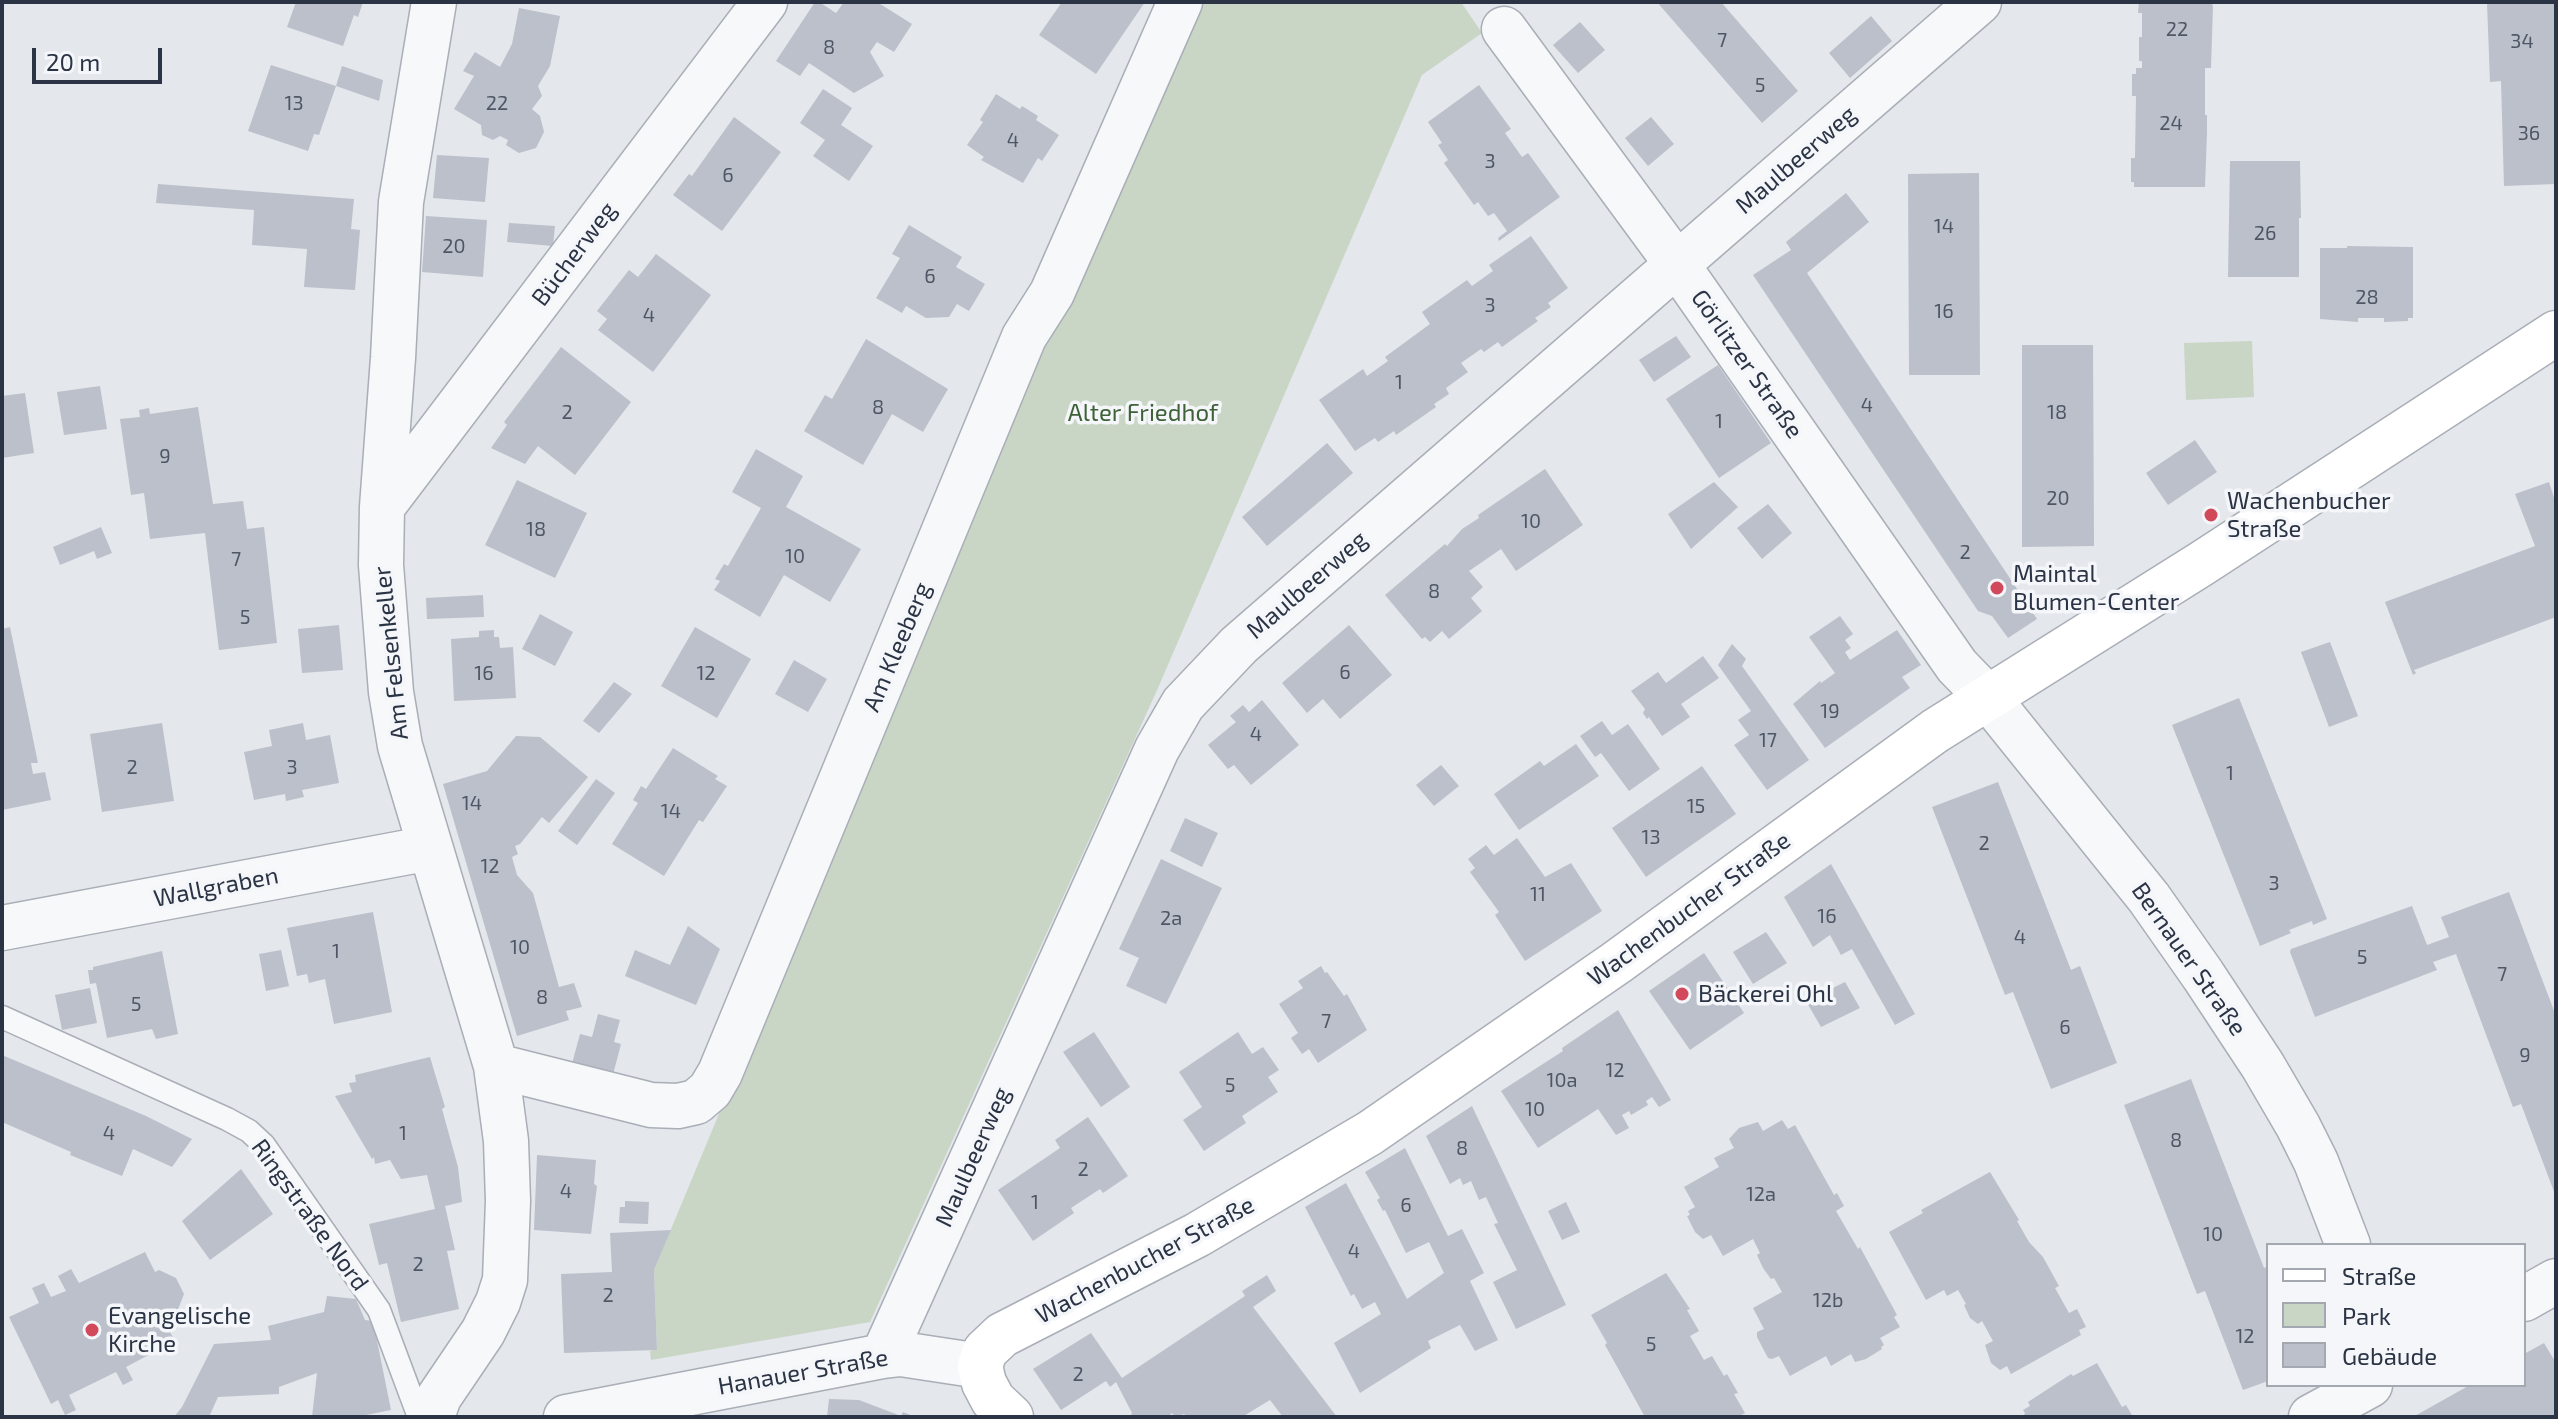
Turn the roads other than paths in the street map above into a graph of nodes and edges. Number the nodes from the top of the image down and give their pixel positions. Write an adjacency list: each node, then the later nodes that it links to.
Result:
1 (434, 2): 8 (street, Am Felsenkeller)
2 (765, 2): 8 (street, Bücherweg)
3 (1180, 2): 13 (street, Am Kleeberg)
4 (1979, 2): 6 (street, Maulbeerweg)
5 (1504, 29): 6 (street, Görlitzer Straße)
6 (1676, 263): 9 (street, Görlitzer Straße); 17 (street, Maulbeerweg)
7 (2556, 333): 9 (street, Wachenbucher Straße)
8 (382, 507): 10 (street, Am Felsenkeller)
9 (1989, 699): 14 (street, Bernauer Straße); 18 (street, Wachenbucher Straße)
10 (430, 848): 11 (street, Wallgraben); 13 (street, Am Felsenkeller)
11 (2, 928)
12 (2, 1017): 20 (lane, Ringstraße Nord)
13 (496, 1066): 21 (street, Am Felsenkeller)
14 (2347, 1243)
15 (2556, 1281): 16 (street)
16 (2526, 1298)
17 (883, 1356): 18 (street, Hanauer Straße); 22 (street, Hanauer Straße)
18 (980, 1366): 23 (street)
19 (2366, 1387): 24 (street)
20 (419, 1417)
21 (432, 1417)
22 (566, 1417)
23 (1011, 1417)
24 (2311, 1417)

